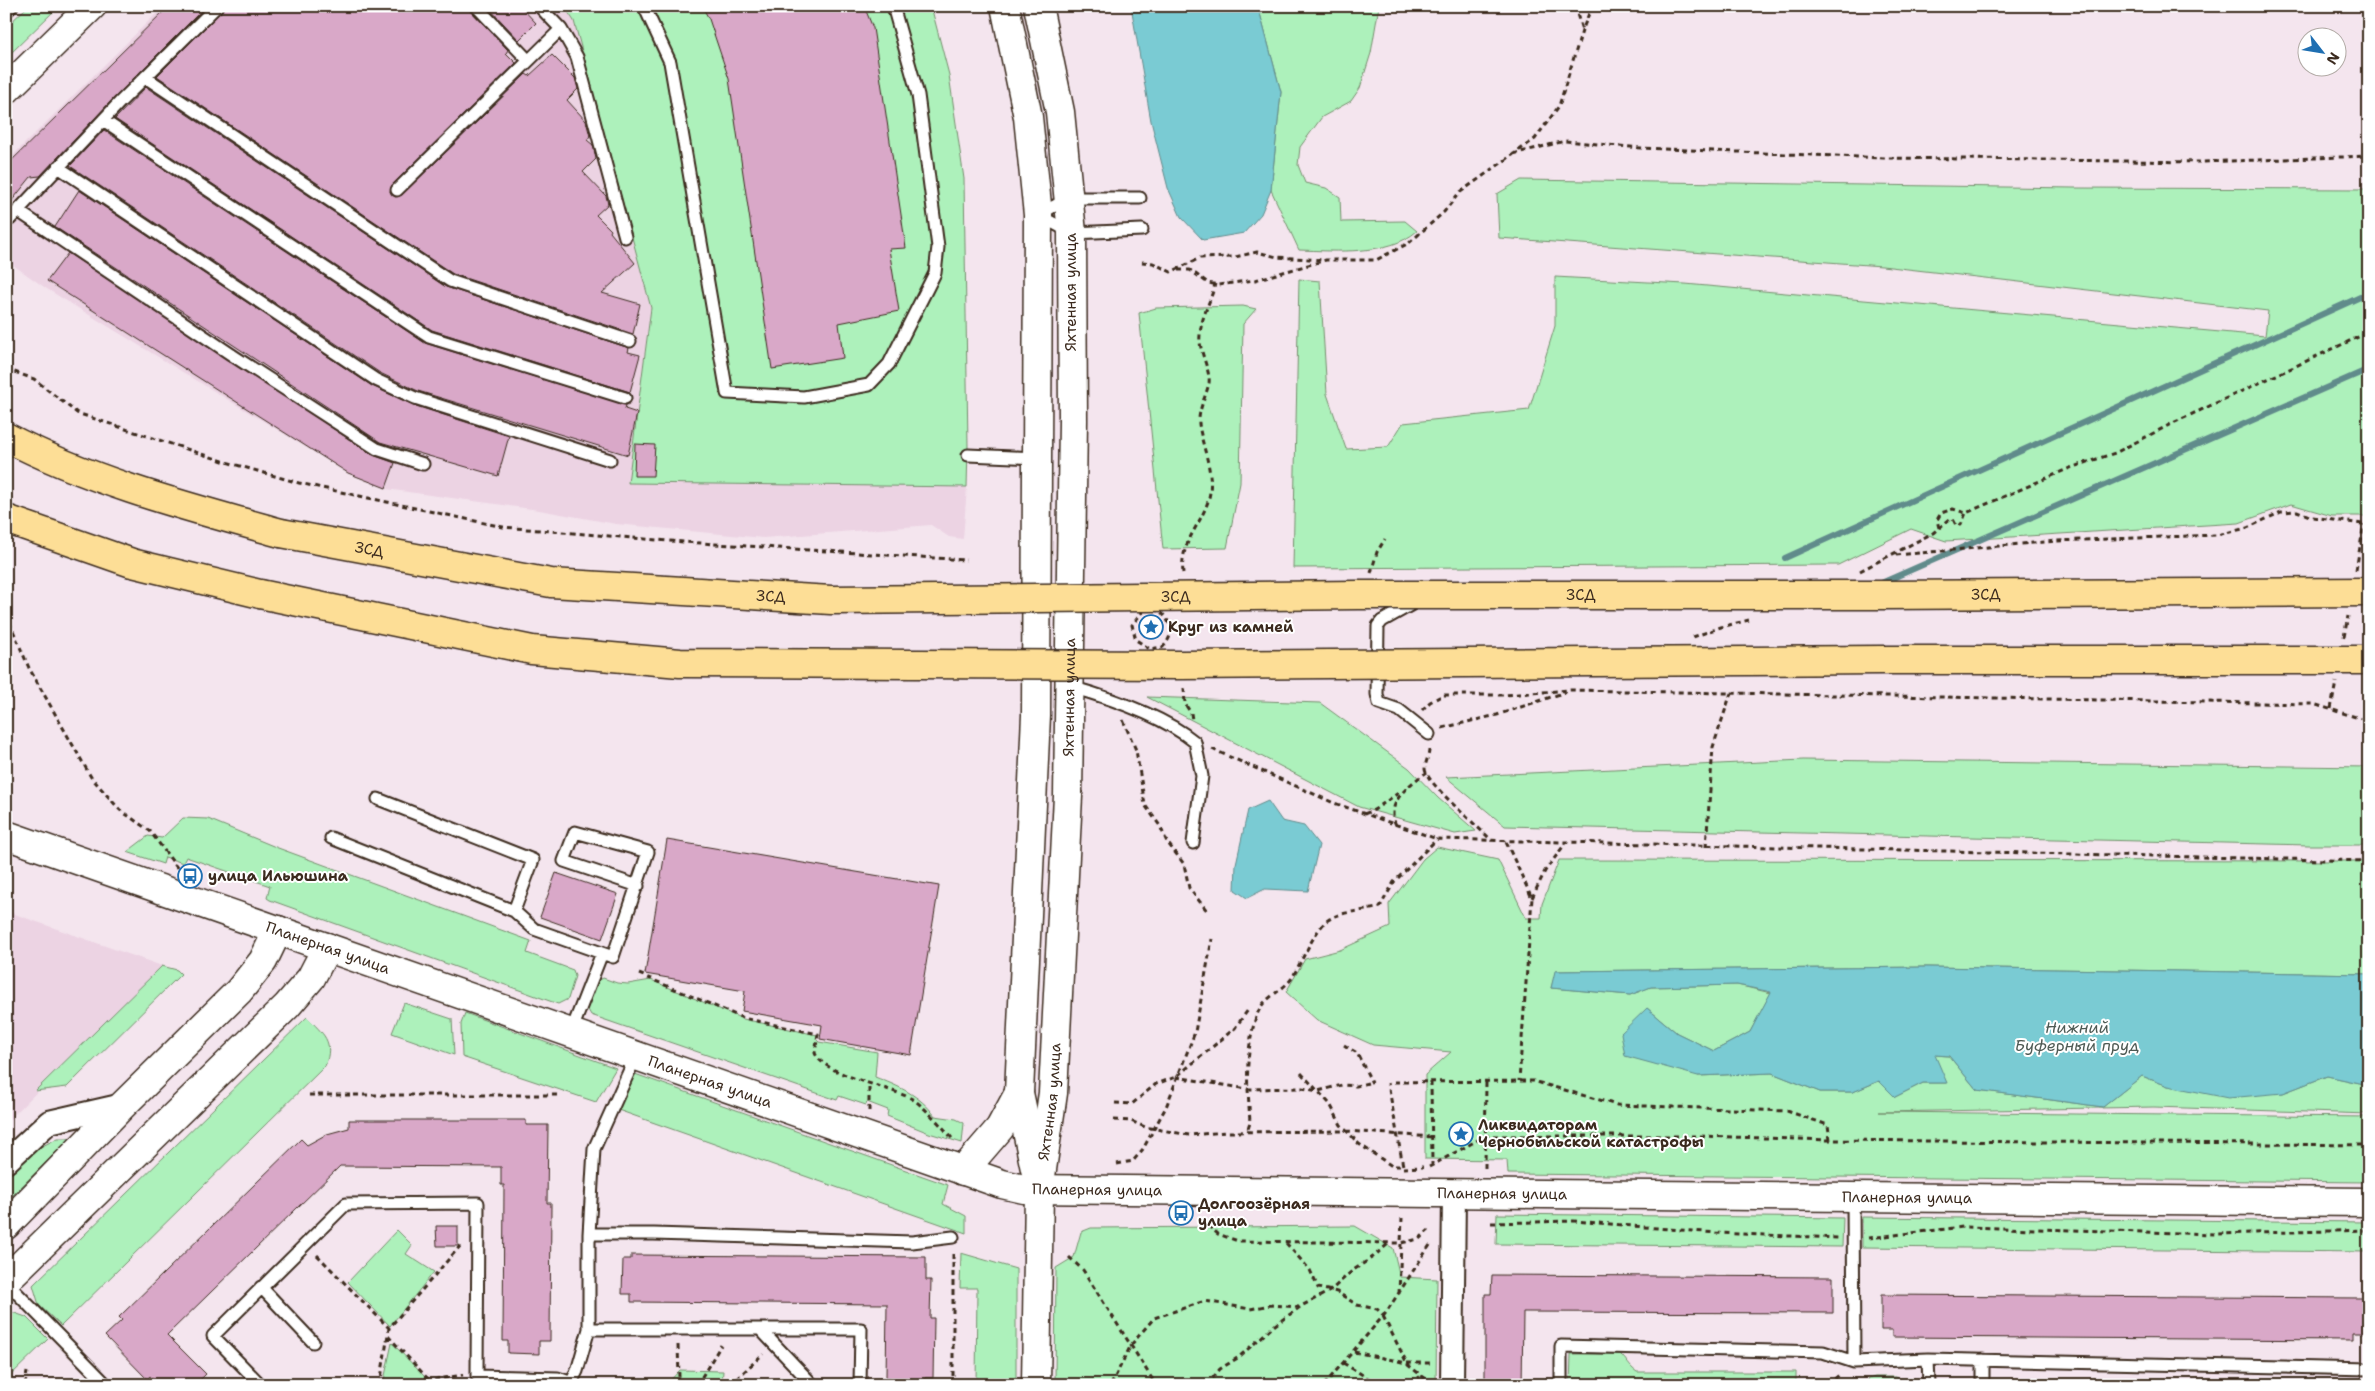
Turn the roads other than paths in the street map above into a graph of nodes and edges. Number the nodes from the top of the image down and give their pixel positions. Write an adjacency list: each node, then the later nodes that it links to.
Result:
1 (12, 6): 10 (lane)
2 (92, 6): 14 (main road)
3 (217, 6): 13 (lane)
4 (476, 6): 12 (lane)
5 (539, 6): 11 (lane)
6 (644, 6): 7 (lane)
7 (893, 6)
8 (1005, 6): 21 (main road, Яхтенная улица)
9 (1038, 6): 18 (main road, Яхтенная улица)
10 (6, 12)
11 (561, 29): 12 (lane); 25 (lane)
12 (528, 60): 17 (lane)
13 (145, 77): 15 (lane); 26 (lane)
14 (6, 90)
15 (103, 120): 16 (lane); 27 (lane)
16 (58, 168): 20 (lane); 31 (lane)
17 (397, 190)
18 (1068, 198): 19 (lane); 21 (lane); 24 (main road, Яхтенная улица)
19 (1140, 198)
20 (18, 211): 22 (lane); 32 (lane)
21 (1038, 215): 24 (lane); 30 (main road, Яхтенная улица)
22 (6, 217)
23 (1142, 230): 24 (lane)
24 (1072, 233): 37 (main road, Яхтенная улица)
25 (625, 237)
26 (630, 341)
27 (625, 398)
28 (6, 437): 34 (highway, ЗСД, bridge)
29 (968, 455): 30 (lane)
30 (1038, 458): 50 (main road, Яхтенная улица)
31 (610, 460)
32 (422, 464)
33 (6, 519): 36 (highway, bridge)
34 (2369, 592)
35 (1718, 601): 38 (lane)
36 (2369, 660)
37 (1071, 687): 42 (lane); 54 (main road, Яхтенная улица)
38 (1429, 734)
39 (378, 799): 44 (lane)
40 (6, 835): 45 (main road, Планерная улица)
41 (331, 838): 44 (lane)
42 (1194, 843)
43 (638, 886): 43 (lane); 47 (lane)
44 (514, 911): 47 (lane)
45 (278, 930): 46 (main road, Планерная улица); 51 (main road)
46 (327, 947): 48 (main road, Планерная улица); 61 (main road)
47 (602, 953): 48 (lane)
48 (571, 1032): 49 (main road, Планерная улица)
49 (636, 1056): 53 (main road, Планерная улица); 59 (lane)
50 (1018, 1093): 53 (main road); 54 (main road, Яхтенная улица)
51 (123, 1106): 52 (street); 58 (main road)
52 (6, 1162)
53 (963, 1171): 54 (main road, Планерная улица)
54 (1039, 1190): 56 (main road, Планерная улица); 75 (main road)
55 (2368, 1192): 57 (main road, Планерная улица)
56 (1454, 1194): 57 (main road, Планерная улица); 76 (street)
57 (1853, 1197): 68 (lane)
58 (6, 1225)
59 (589, 1234): 60 (lane); 63 (lane)
60 (953, 1237)
61 (6, 1281): 71 (lane)
62 (262, 1287): 65 (lane); 70 (lane); 72 (lane)
63 (589, 1329): 64 (lane); 70 (lane)
64 (760, 1329): 73 (lane); 74 (lane)
65 (313, 1342)
66 (1928, 1359): 67 (lane); 68 (lane); 78 (lane)
67 (1983, 1360): 69 (lane); 79 (lane)
68 (1854, 1362): 77 (lane)
69 (2369, 1369)
70 (571, 1384)
71 (107, 1385)
72 (261, 1385)
73 (814, 1385)
74 (860, 1385)
75 (1036, 1385)
76 (1452, 1385)
77 (1561, 1385)
78 (1929, 1385)
79 (1983, 1385)

